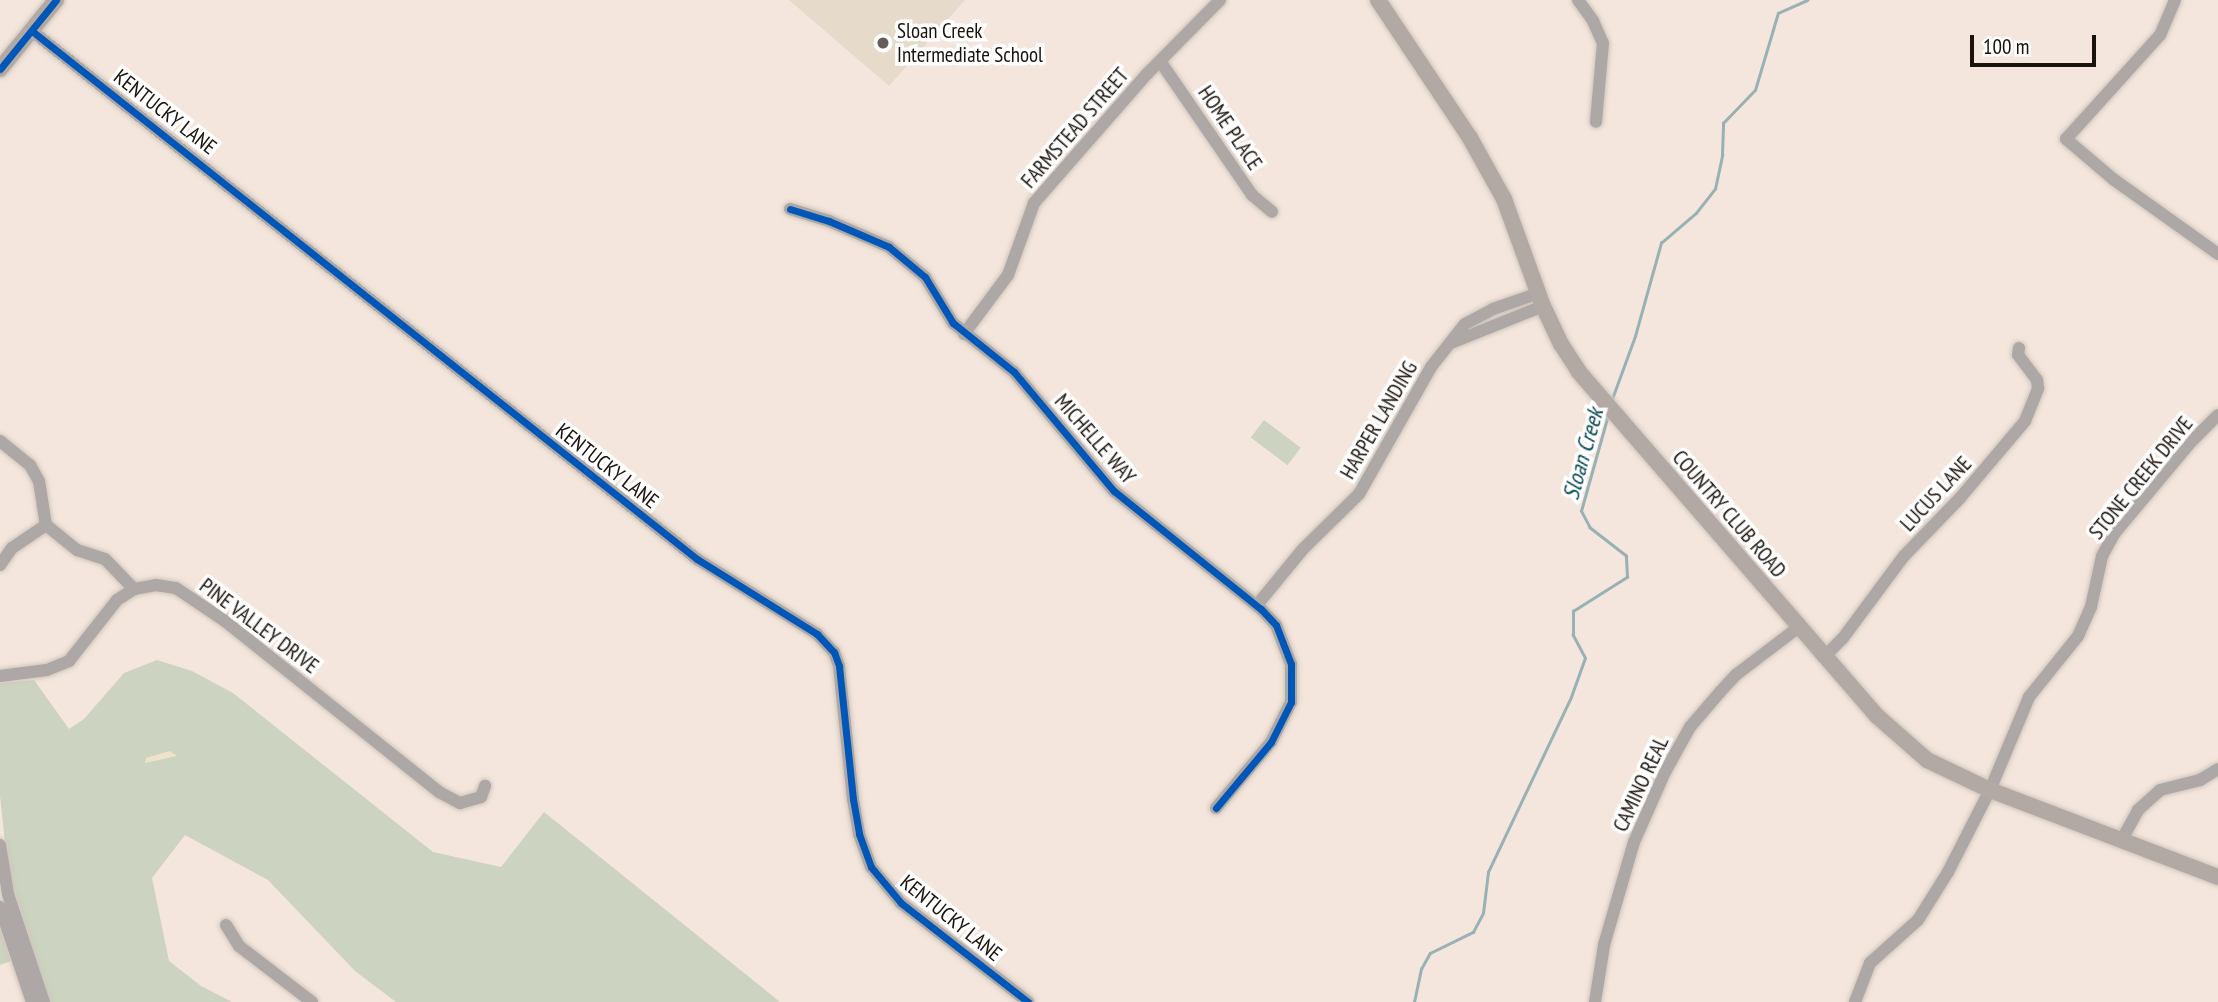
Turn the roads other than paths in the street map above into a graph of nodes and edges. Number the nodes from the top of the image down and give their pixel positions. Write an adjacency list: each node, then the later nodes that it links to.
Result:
1 (57, 0): 6 (main road)
2 (1220, 0): 7 (street, FARMSTEAD STREET)
3 (1378, 0): 13 (main road, COUNTRY CLUB ROAD)
4 (1578, 0): 9 (street)
5 (2175, 0): 12 (street)
6 (32, 31): 8 (main road); 38 (street, KENTUCKY LANE)
7 (1160, 61): 11 (street, HOME PLACE); 14 (street, FARMSTEAD STREET)
8 (0, 69)
9 (1596, 122)
10 (790, 209): 14 (street, MICHELLE WAY)
11 (1272, 212)
12 (2218, 254)
13 (1541, 300): 21 (street, HARPER LANDING); 22 (main road, COUNTRY CLUB ROAD)
14 (964, 334): 21 (street, MICHELLE WAY)
15 (2019, 348): 23 (street, LUCUS LANE)
16 (2218, 415): 27 (street, STONE CREEK DRIVE)
17 (0, 441): 18 (street)
18 (46, 525): 19 (street); 20 (street)
19 (0, 565)
20 (134, 589): 24 (street); 26 (street, PINE VALLEY DRIVE)
21 (1256, 605): 28 (street, MICHELLE WAY)
22 (1799, 627): 23 (main road, COUNTRY CLUB ROAD); 39 (street, CAMINO REAL)
23 (1825, 656): 27 (main road, COUNTRY CLUB ROAD)
24 (0, 676)
25 (2218, 769): 29 (street)
26 (485, 786)
27 (1990, 790): 29 (main road, COUNTRY CLUB ROAD); 40 (street, STONE CREEK DRIVE)
28 (1216, 808)
29 (2121, 841): 32 (main road, COUNTRY CLUB ROAD)
30 (0, 845): 31 (street)
31 (1, 863): 36 (street)
32 (2218, 877)
33 (0, 907): 35 (street)
34 (226, 925): 37 (street)
35 (32, 1002)
36 (44, 1002)
37 (312, 1002)
38 (1028, 1002)
39 (1595, 1002)
40 (1855, 1002)

